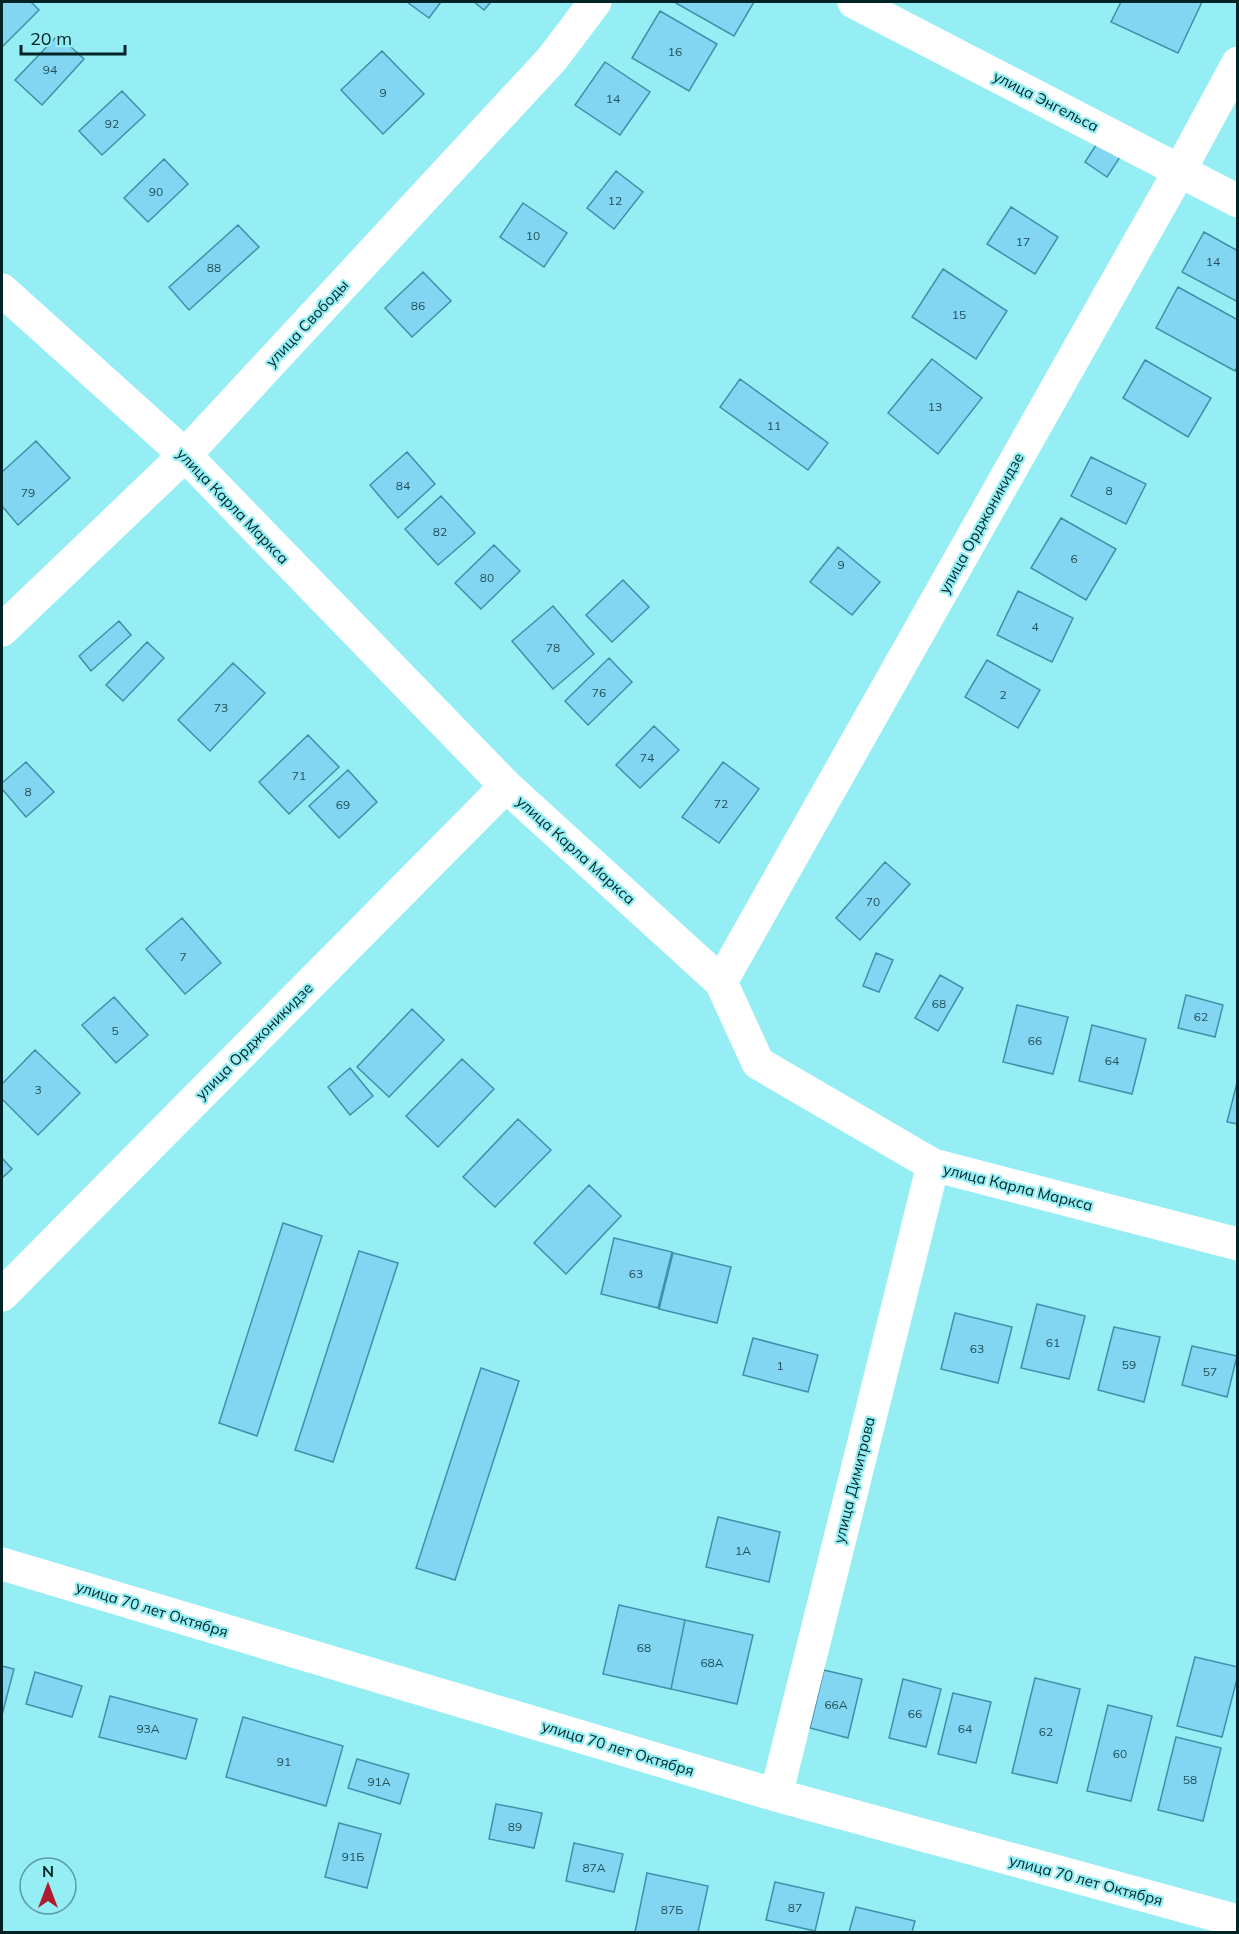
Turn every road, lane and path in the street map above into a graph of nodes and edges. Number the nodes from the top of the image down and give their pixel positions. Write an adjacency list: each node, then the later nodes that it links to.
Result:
1 (595, 2): 7 (street, улица Свободы)
2 (854, 2): 4 (street, улица Энгельса)
3 (1238, 63): 4 (street, улица Орджоникидзе)
4 (1180, 170): 5 (street, улица Энгельса); 10 (street, улица Орджоникидзе)
5 (1238, 201)
6 (2, 290): 7 (street, улица Карла Маркса)
7 (184, 455): 8 (street, улица Свободы); 9 (street, улица Карла Маркса)
8 (2, 630)
9 (506, 786): 10 (street, улица Карла Маркса); 13 (street, улица Орджоникидзе)
10 (722, 982): 11 (street, улица Карла Маркса)
11 (933, 1165): 12 (street, улица Карла Маркса); 15 (street, улица Димитрова)
12 (1238, 1244)
13 (2, 1295)
14 (2, 1564): 15 (street, улица 70 лет Октября)
15 (776, 1795): 16 (street, улица 70 лет Октября)
16 (1238, 1921)

